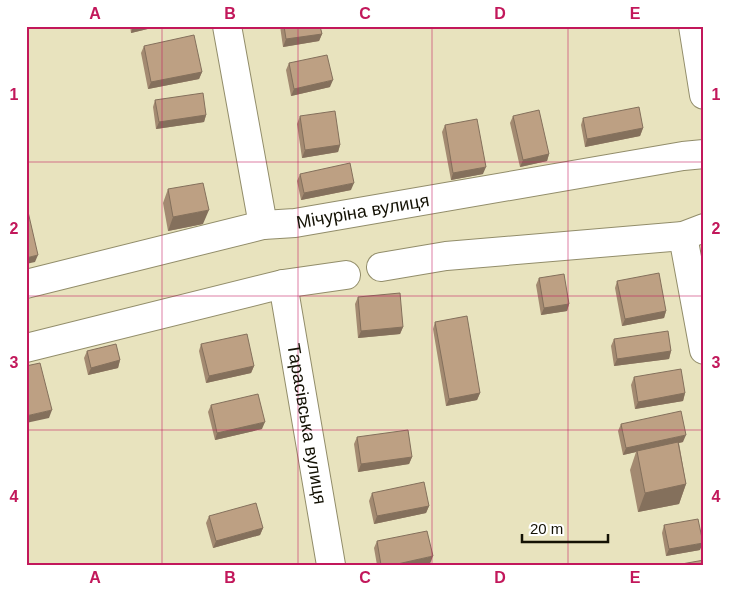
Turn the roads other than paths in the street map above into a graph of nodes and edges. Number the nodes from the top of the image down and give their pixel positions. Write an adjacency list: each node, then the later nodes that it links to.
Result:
1 (227, 26): 5 (street)
2 (693, 26): 3 (street)
3 (704, 95)
4 (704, 154): 5 (street, Мічуріна вулиця)
5 (263, 226): 9 (street, Мічуріна вулиця)
6 (693, 232): 7 (street); 12 (street)
7 (381, 268)
8 (346, 275): 10 (street)
9 (26, 284)
10 (283, 284): 11 (street); 13 (street, Тарасівська вулиця)
11 (26, 348)
12 (704, 350)
13 (331, 565)

